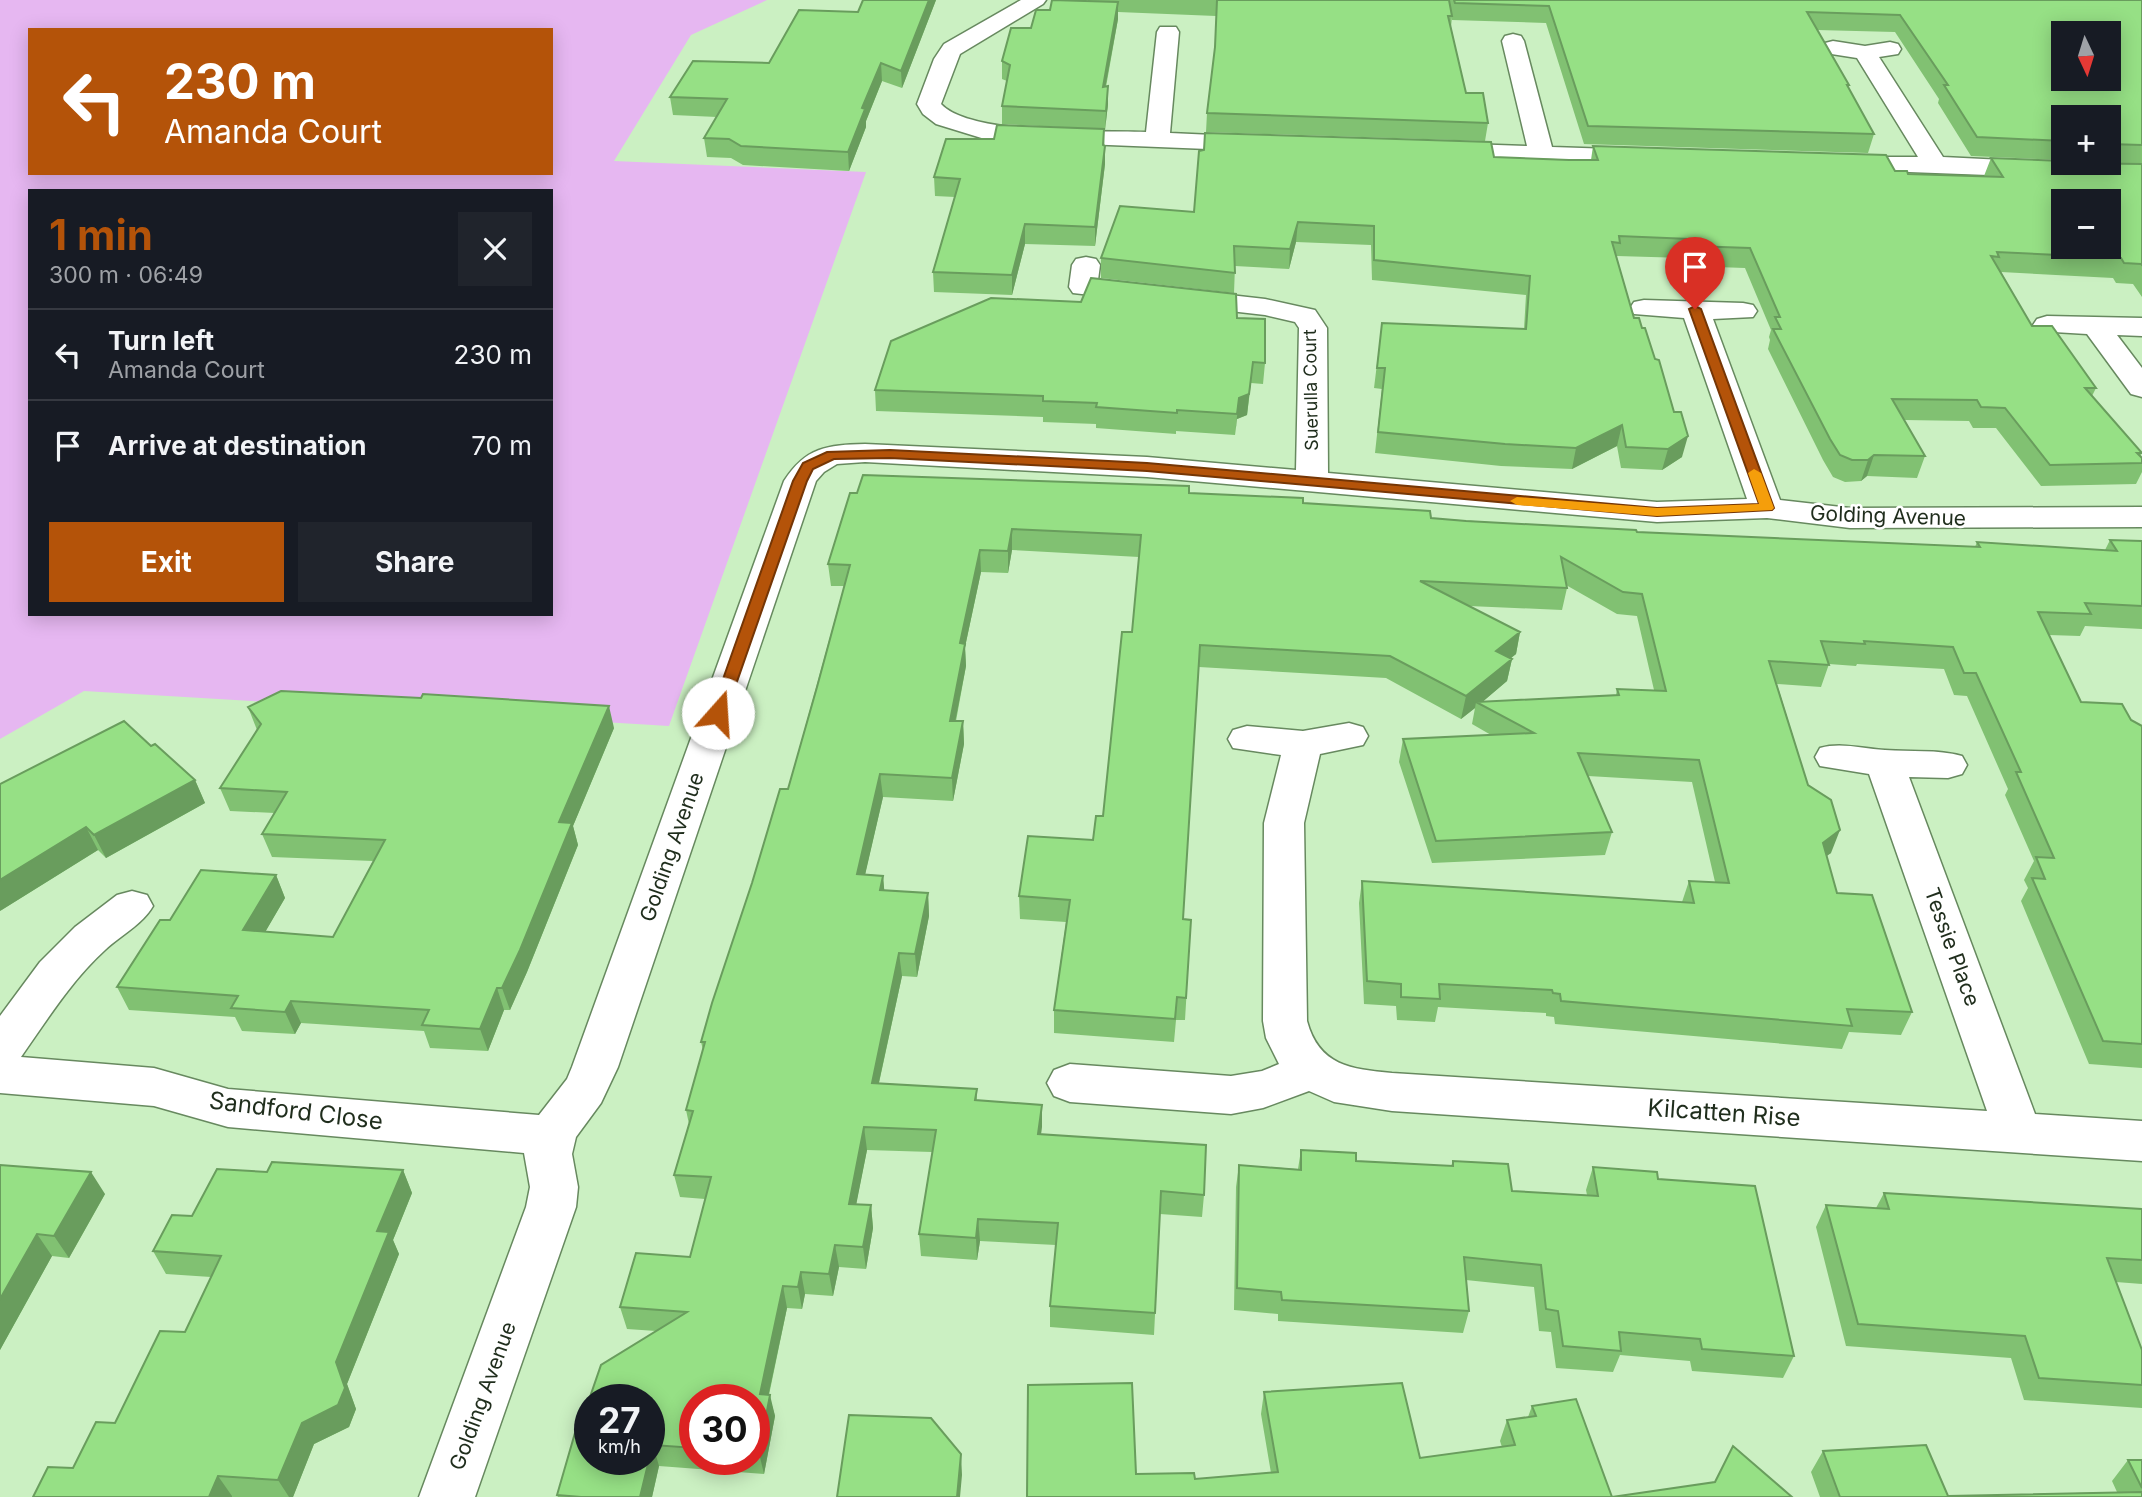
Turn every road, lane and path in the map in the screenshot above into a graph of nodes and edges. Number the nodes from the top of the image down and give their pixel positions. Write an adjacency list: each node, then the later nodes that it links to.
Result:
1 (1035, 0): 7 (street)
2 (1142, 28): 7 (street)
3 (1540, 39): 10 (street)
4 (1833, 48): 6 (street)
5 (1892, 49): 6 (street)
6 (1865, 53): 13 (street)
7 (1157, 140): 8 (street)
8 (1280, 144)
9 (1417, 149): 10 (street)
10 (1541, 153): 11 (street)
11 (1665, 158)
12 (1817, 163): 13 (street)
13 (1935, 164): 14 (street)
14 (2142, 174)
15 (1083, 287): 23 (street, Suerulla Court)
16 (1643, 308): 17 (street)
17 (1695, 309): 18 (street); 24 (street)
18 (1743, 311)
19 (2047, 325): 20 (street)
20 (2096, 327): 21 (street); 22 (street)
21 (2142, 327)
22 (2142, 388)
23 (1312, 481): 24 (street, Golding Avenue); 38 (street, Golding Avenue)
24 (1767, 508): 25 (street, Golding Avenue)
25 (2142, 517)
26 (1349, 736): 28 (street)
27 (1247, 739): 28 (street)
28 (1303, 744): 34 (street, Kilcatten Rise)
29 (1834, 757): 30 (street)
30 (1884, 763): 31 (street); 37 (street, Tessie Place)
31 (1948, 765)
32 (132, 906): 33 (street)
33 (0, 1051)
34 (1311, 1069): 36 (street); 37 (street, Kilcatten Rise)
35 (0, 1074): 38 (street, Sandford Close)
36 (1070, 1083)
37 (2018, 1132): 39 (street, Kilcatten Rise)
38 (552, 1136): 40 (street, Golding Avenue)
39 (2142, 1140)
40 (447, 1497)

